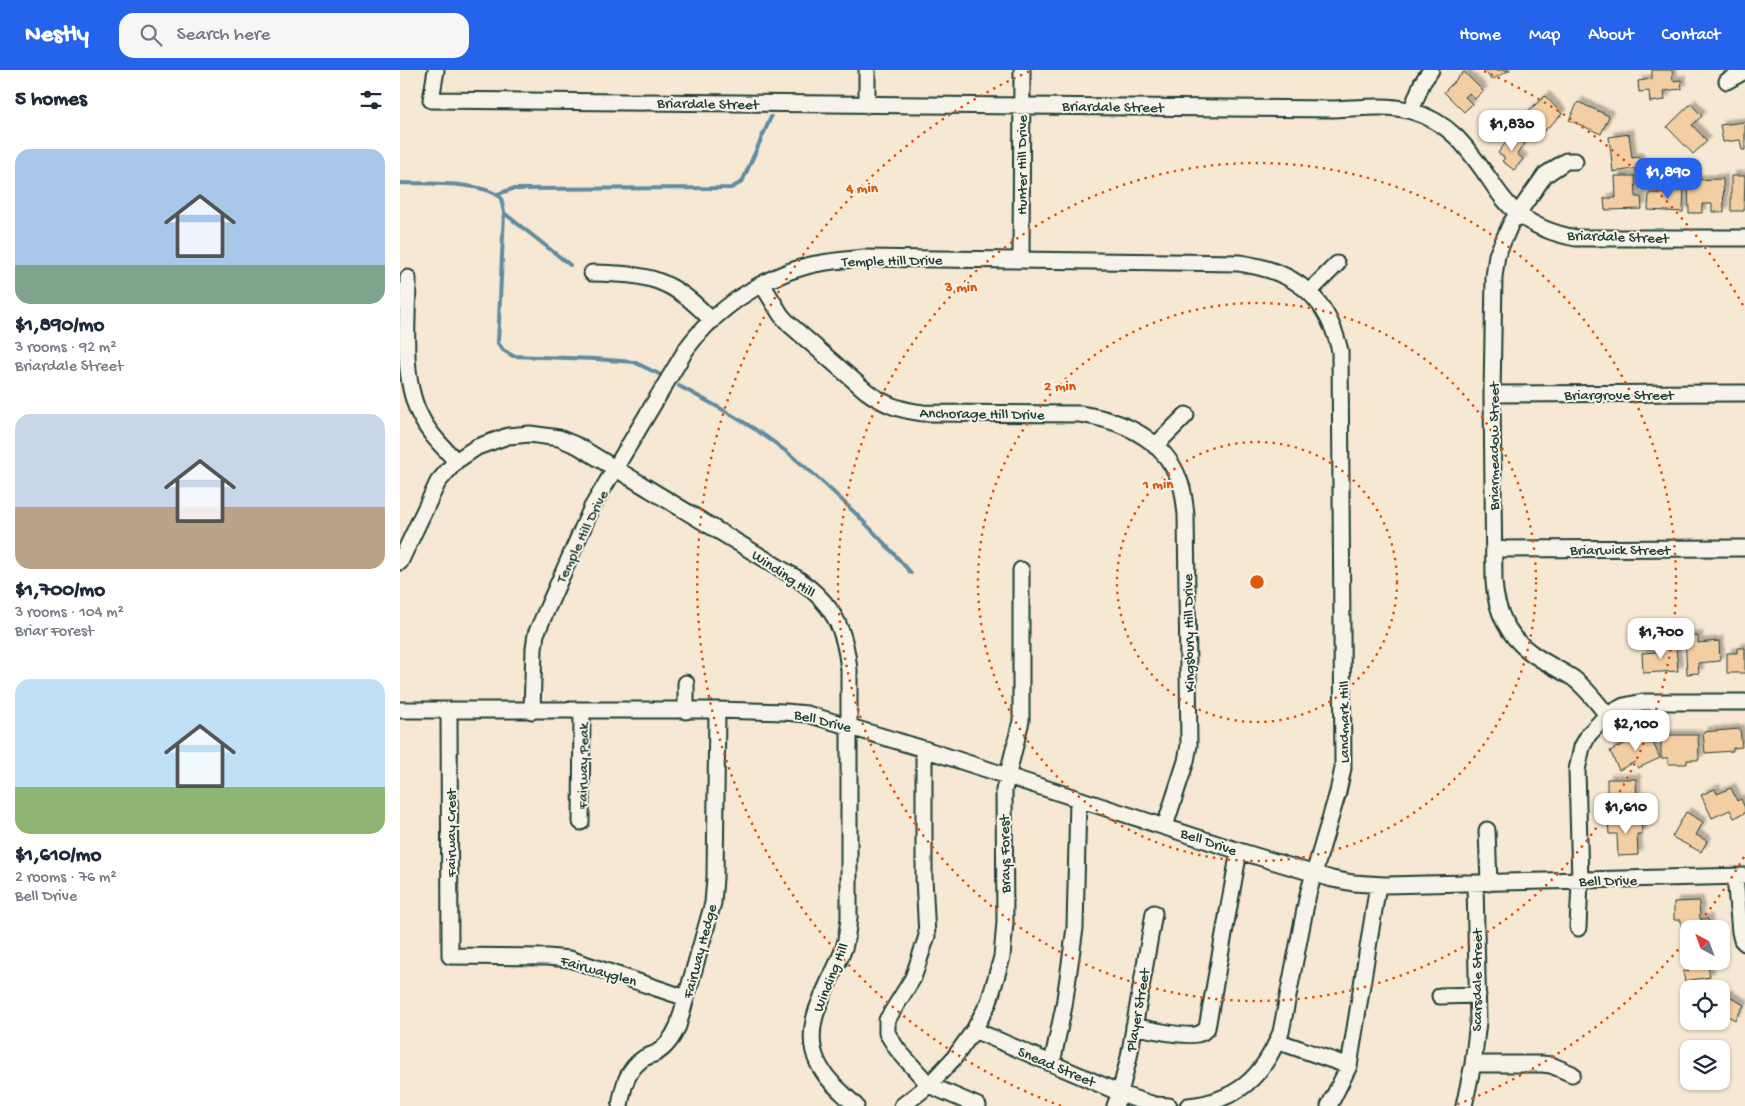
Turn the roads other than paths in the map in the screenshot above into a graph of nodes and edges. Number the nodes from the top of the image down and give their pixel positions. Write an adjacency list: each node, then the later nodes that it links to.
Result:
1 (436, 70): 7 (street, Briardale Street)
2 (867, 70): 7 (street)
3 (1022, 70): 8 (street, Hunter Hill Drive)
4 (1431, 70): 9 (street)
5 (1745, 72): 6 (street)
6 (1727, 81)
7 (867, 105): 8 (street, Briardale Street)
8 (1021, 105): 9 (street, Briardale Street); 13 (street, Hunter Hill Drive)
9 (1412, 111): 11 (street, Briardale Street)
10 (1575, 161): 11 (street, Briarmeadow Street)
11 (1518, 213): 12 (street, Briardale Street); 21 (street, Briarmeadow Street)
12 (1745, 238)
13 (1021, 260): 17 (street, Temple Hill Drive); 18 (street, Temple Hill Drive)
14 (1337, 264): 18 (street)
15 (592, 273): 19 (street)
16 (408, 278): 24 (street)
17 (762, 284): 19 (street, Temple Hill Drive); 23 (street, Anchorage Hill Drive)
18 (1309, 292): 47 (street, Landmark Hill)
19 (712, 321): 25 (street, Temple Hill Drive)
20 (1745, 393): 21 (street, Briargrove Street)
21 (1492, 394): 27 (street, Briarmeadow Street)
22 (1186, 415): 23 (street)
23 (1155, 446): 44 (street, Kingsbury Hill Drive)
24 (456, 461): 25 (street, Winding Hill); 28 (street, Winding Hill)
25 (615, 469): 35 (street, Temple Hill Drive); 39 (street, Winding Hill)
26 (1745, 548): 27 (street, Briarwick Street)
27 (1494, 549): 38 (street, Briarmeadow Street)
28 (400, 562)
29 (1022, 570): 41 (street, Brays Forest)
30 (686, 683): 37 (street)
31 (1745, 702): 38 (street)
32 (400, 710): 33 (street, Bell Drive)
33 (449, 710): 35 (street, Bell Drive); 55 (street, Fairway Crest)
34 (717, 710): 37 (street, Bell Drive); 39 (street, Bell Drive); 58 (street, Fairway Hedge)
35 (532, 711): 36 (street, Bell Drive)
36 (582, 711): 37 (street, Bell Drive); 43 (street, Fairway Peak)
37 (686, 711)
38 (1607, 715): 49 (street)
39 (850, 726): 40 (street, Bell Drive); 69 (street, Winding Hill)
40 (924, 749): 41 (street, Bell Drive); 66 (street)
41 (1007, 776): 42 (street, Bell Drive); 60 (street, Brays Forest)
42 (1078, 800): 44 (street, Bell Drive); 62 (street)
43 (581, 822)
44 (1165, 826): 46 (street, Bell Drive)
45 (1487, 830): 50 (street, Scarsdale Street)
46 (1239, 851): 47 (street, Bell Drive); 59 (street)
47 (1313, 873): 51 (street, Bell Drive); 61 (street, Landmark Hill)
48 (1740, 877): 49 (street, Bell Drive); 54 (street)
49 (1580, 881): 50 (street, Bell Drive); 53 (street)
50 (1482, 883): 51 (street, Bell Drive); 56 (street, Scarsdale Street)
51 (1378, 885): 64 (street)
52 (1154, 913): 59 (street, Player Street)
53 (1578, 928)
54 (1745, 943)
55 (450, 956): 58 (street, Fairwayglen)
56 (1478, 994): 57 (street); 63 (street, Scarsdale Street)
57 (1440, 996)
58 (686, 998): 68 (street, Fairway Hedge)
59 (1134, 1026): 67 (street, Player Street)
60 (974, 1030): 62 (street, Snead Street); 66 (street, Brays Forest)
61 (1278, 1041): 64 (street); 74 (street, Landmark Hill)
62 (1052, 1064): 67 (street, Snead Street)
63 (1473, 1064): 65 (street); 76 (street, Scarsdale Street)
64 (1349, 1066): 75 (street)
65 (1572, 1074)
66 (929, 1085): 70 (street, Brays Forest); 71 (street)
67 (1118, 1099): 72 (street, Snead Street)
68 (620, 1106)
69 (856, 1106)
70 (902, 1106)
71 (978, 1106)
72 (1169, 1106)
73 (1188, 1106): 74 (street)
74 (1194, 1106)
75 (1329, 1106)
76 (1464, 1106)

